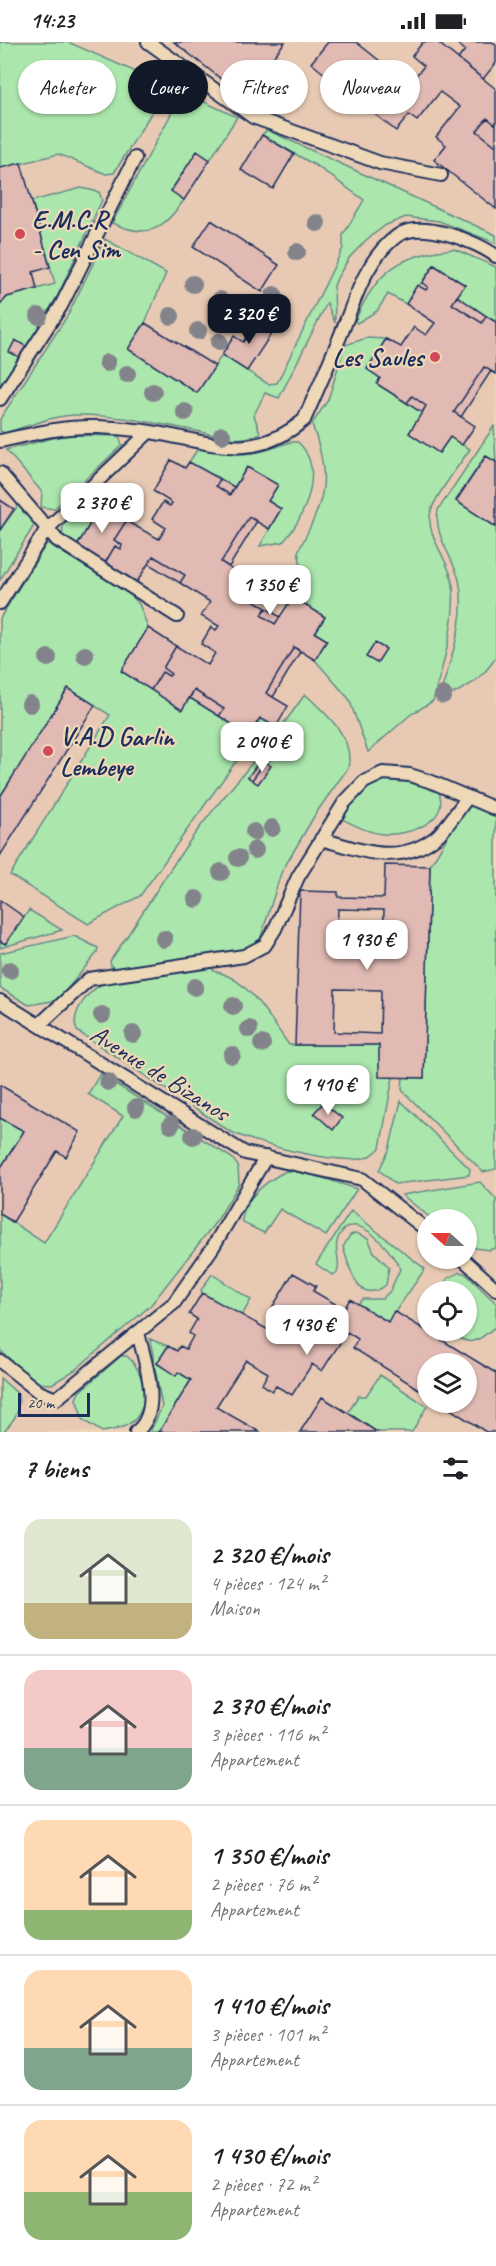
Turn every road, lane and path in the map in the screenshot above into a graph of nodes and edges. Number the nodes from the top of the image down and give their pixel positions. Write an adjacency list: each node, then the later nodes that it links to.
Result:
1 (148, 42): 3 (lane)
2 (135, 158): 5 (lane)
3 (441, 175)
4 (496, 256): 6 (lane)
5 (0, 399)
6 (149, 432): 7 (lane); 9 (lane)
7 (0, 441)
8 (0, 473): 9 (lane)
9 (46, 530): 10 (lane); 11 (lane)
10 (0, 603)
11 (177, 616)
12 (468, 797): 13 (lane); 14 (lane); 14 (lane)
13 (496, 809)
14 (321, 839): 16 (lane)
15 (0, 1001): 16 (lane, Avenue de Bizanos)
16 (39, 1025): 17 (lane, Avenue de Bizanos)
17 (266, 1157): 18 (lane, Avenue de Bizanos); 21 (lane)
18 (417, 1222)
19 (474, 1269): 20 (lane)
20 (496, 1289)
21 (138, 1332): 22 (lane); 23 (lane)
22 (0, 1361)
23 (136, 1432)

